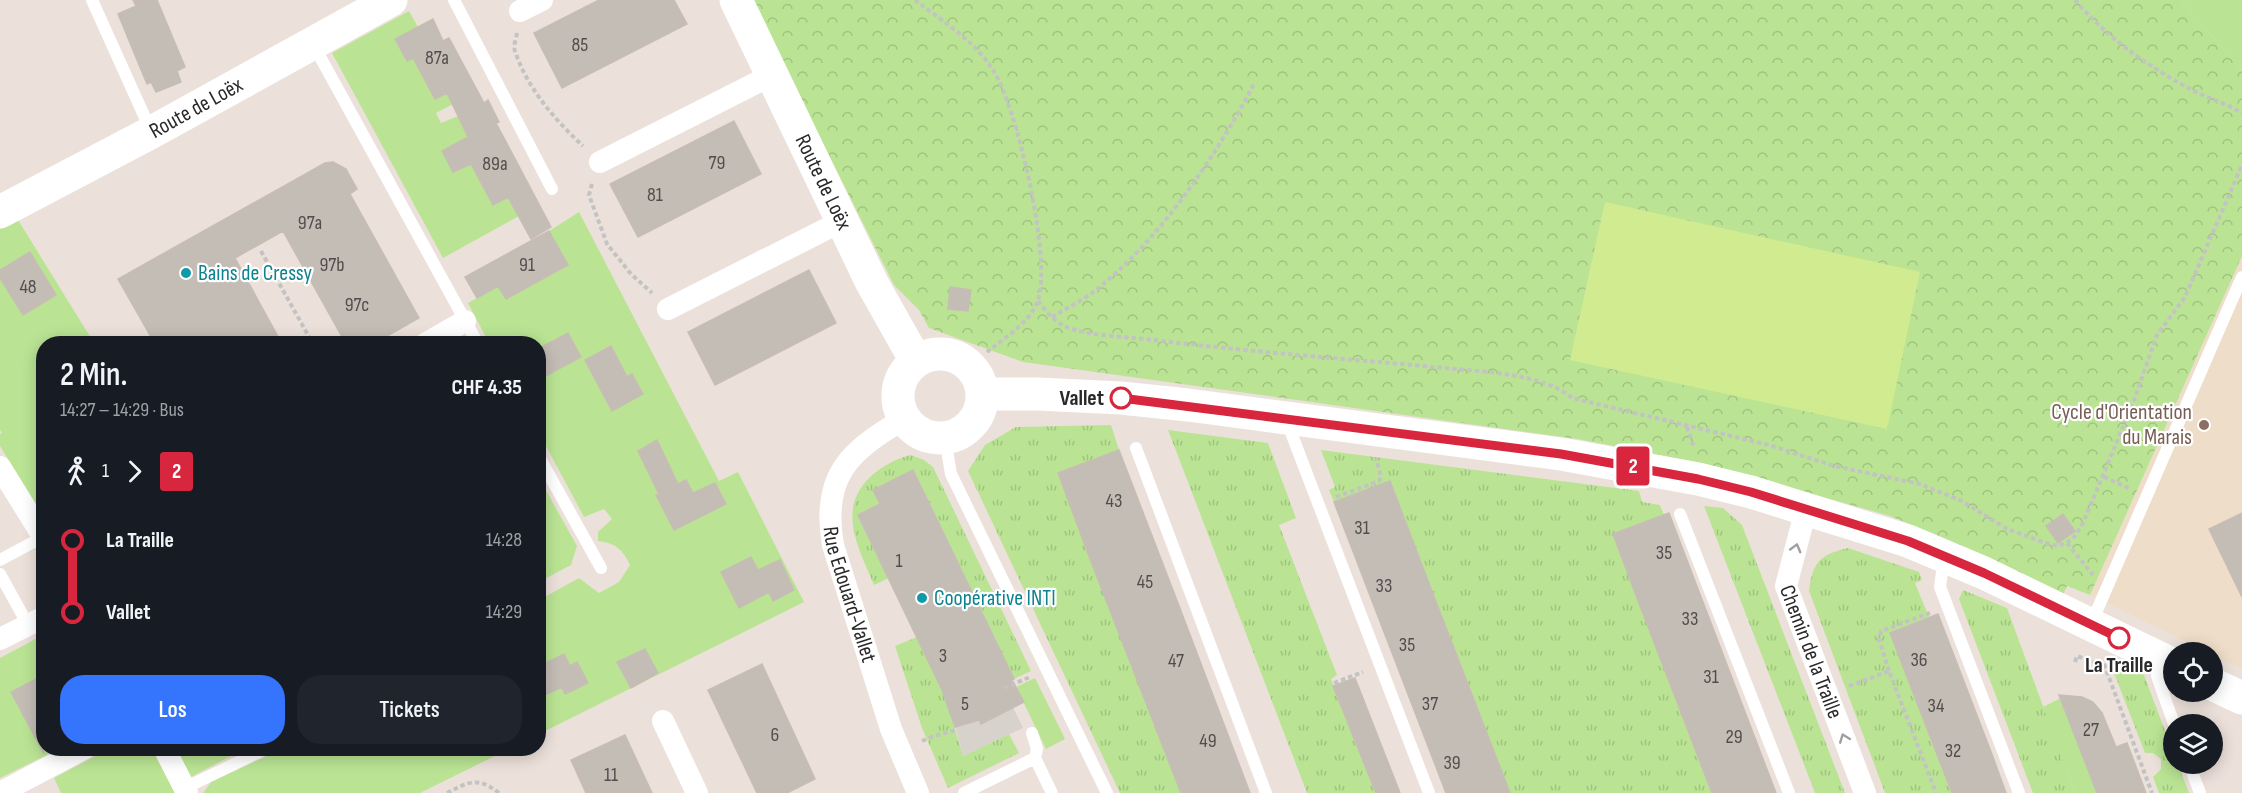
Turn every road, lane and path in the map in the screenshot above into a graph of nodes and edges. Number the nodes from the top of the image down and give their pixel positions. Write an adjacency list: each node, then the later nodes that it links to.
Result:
1 (92, 0): 13 (lane)
2 (391, 0): 9 (street, Route de Loëx)
3 (453, 0): 16 (lane)
4 (542, 0): 8 (street)
5 (736, 0): 10 (street, Route de Loëx)
6 (915, 0): 21 (path)
7 (2075, 0): 12 (path)
8 (520, 11)
9 (313, 42): 13 (street, Route de Loëx); 24 (lane)
10 (772, 75): 14 (street); 18 (street, Route de Loëx)
11 (1255, 82): 23 (path)
12 (2242, 113)
13 (152, 132): 17 (street, Route de Loëx)
14 (600, 162)
15 (2242, 165): 38 (path)
16 (552, 189)
17 (0, 212)
18 (842, 221): 22 (street); 29 (street, Route de Loëx)
19 (261, 251): 25 (path)
20 (2242, 277): 39 (lane)
21 (1038, 302): 23 (path); 28 (path)
22 (668, 309)
23 (1052, 317): 45 (path)
24 (465, 321): 26 (street); 27 (lane)
25 (309, 336)
26 (439, 336)
27 (473, 336)
28 (987, 352)
29 (916, 361): 30 (street); 32 (street)
30 (983, 394): 31 (street); 33 (street)
31 (1286, 418): 40 (lane); 41 (street)
32 (904, 419): 33 (street); 79 (street, Rue Edouard-Vallet)
33 (945, 438): 86 (lane)
34 (1136, 448): 87 (lane)
35 (1377, 466): 40 (path)
36 (0, 467): 43 (street)
37 (546, 469): 48 (lane)
38 (2104, 477): 39 (path); 45 (path)
39 (2147, 496): 50 (lane)
40 (1319, 504): 88 (lane)
41 (1806, 509): 46 (street); 67 (street, Chemin de la Traille, one-way to 41)
42 (1680, 514): 89 (lane)
43 (36, 526)
44 (36, 541): 47 (lane)
45 (2067, 543): 50 (path)
46 (1944, 555): 53 (street); 92 (lane)
47 (0, 560)
48 (601, 568)
49 (0, 574): 52 (lane)
50 (2107, 588): 53 (lane)
51 (1919, 616): 60 (path)
52 (36, 621): 54 (street)
53 (2090, 625): 56 (street)
54 (0, 639)
55 (2102, 658): 59 (path)
56 (2163, 660)
57 (2075, 662): 59 (path)
58 (2163, 666): 66 (lane)
59 (2105, 667): 93 (path)
60 (1889, 671): 67 (path); 91 (path)
61 (1353, 675): 63 (path)
62 (1024, 680): 64 (path)
63 (1334, 683)
64 (1004, 688)
65 (2223, 689): 68 (street)
66 (2163, 693)
67 (1827, 695): 90 (street, Chemin de la Traille, one-way to 67)
68 (2242, 698)
69 (663, 721): 83 (street)
70 (956, 730): 72 (path)
71 (1032, 733): 76 (lane)
72 (934, 736)
73 (70, 756): 80 (street)
74 (168, 756): 78 (street)
75 (252, 756): 78 (lane)
76 (1035, 758): 84 (lane); 85 (lane)
77 (2193, 774): 94 (lane)
78 (186, 791)
79 (912, 791)
80 (0, 793)
81 (447, 793): 82 (path)
82 (498, 793)
83 (697, 793)
84 (964, 793)
85 (1052, 793)
86 (1107, 793)
87 (1266, 793)
88 (1429, 793)
89 (1789, 793)
90 (1864, 793)
91 (1936, 793)
92 (2019, 793)
93 (2152, 793)
94 (2200, 793)

